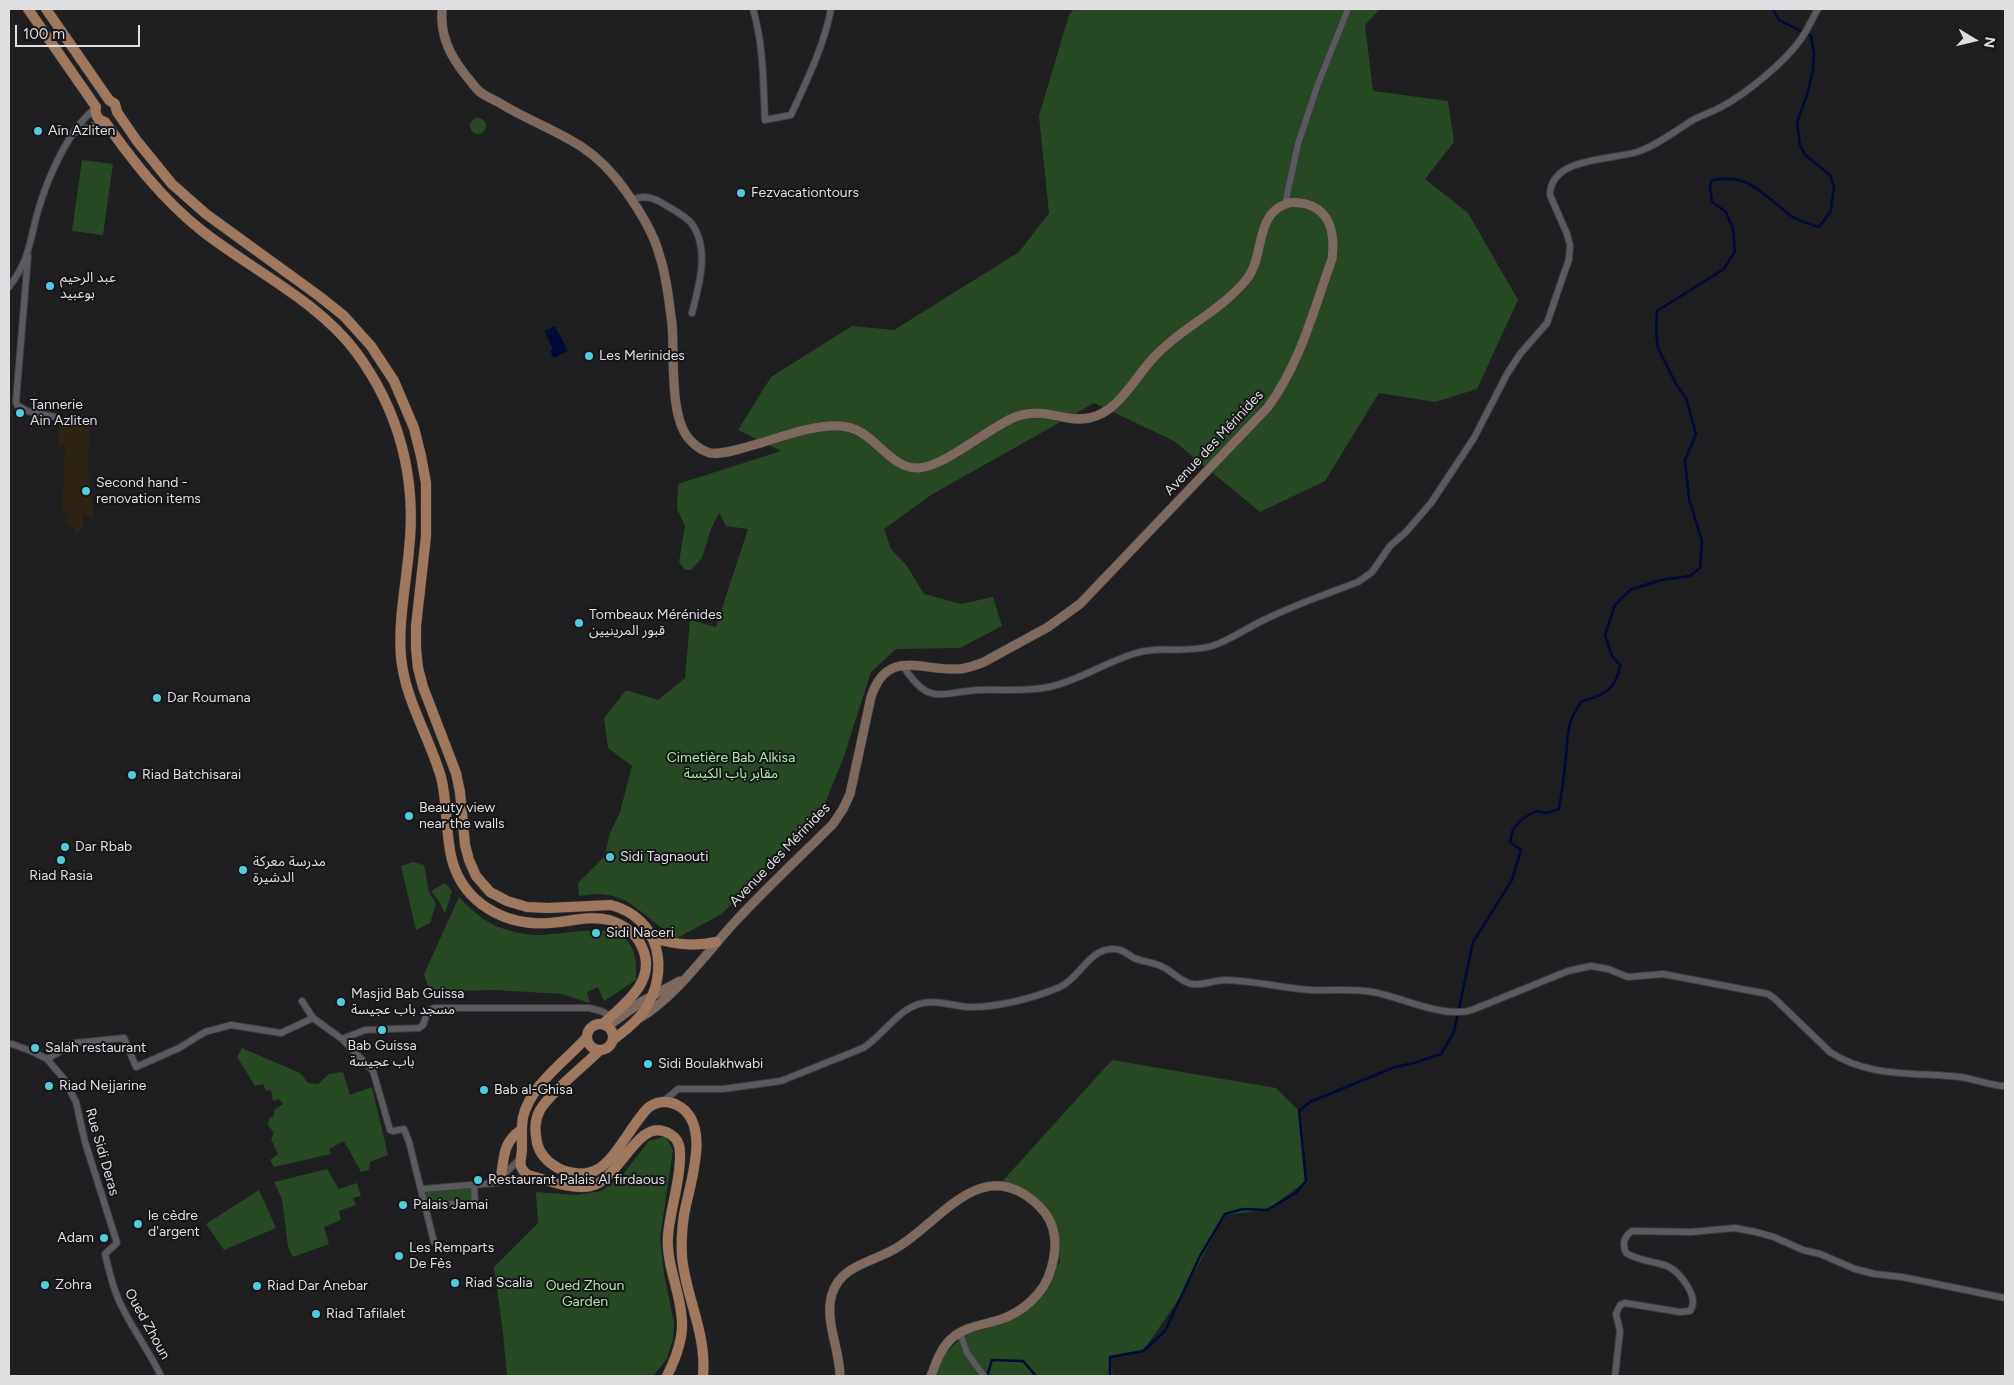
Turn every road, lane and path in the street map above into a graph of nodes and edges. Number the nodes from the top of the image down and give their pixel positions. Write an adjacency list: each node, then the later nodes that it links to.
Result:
1 (28, 9): 9 (main road)
2 (46, 9): 8 (main road)
3 (442, 9): 13 (main road)
4 (753, 9): 5 (street)
5 (831, 9)
6 (1348, 9): 14 (street)
7 (1818, 9): 19 (street)
8 (109, 100): 9 (main road); 10 (main road)
9 (96, 108): 11 (main road); 12 (street)
10 (117, 112): 11 (main road); 20 (main road)
11 (104, 122): 12 (street); 27 (main road)
12 (74, 133): 15 (street)
13 (632, 200): 14 (main road); 17 (street)
14 (1285, 204): 19 (main road, Avenue des Mérinides)
15 (28, 253): 16 (street); 18 (street)
16 (9, 287)
17 (692, 313)
18 (55, 417)
19 (903, 666): 21 (main road, Avenue des Mérinides)
20 (652, 938): 21 (main road); 23 (main road)
21 (716, 942): 22 (main road, Avenue des Mérinides)
22 (682, 980): 23 (main road); 26 (main road, Avenue des Mérinides)
23 (653, 994): 26 (main road); 27 (main road)
24 (302, 1001): 25 (street)
25 (313, 1018): 29 (street); 33 (street)
26 (638, 1020): 30 (main road)
27 (607, 1022): 28 (main road); 29 (street); 30 (main road)
28 (587, 1037): 32 (main road); 36 (main road)
29 (342, 1039): 41 (street)
30 (613, 1040): 32 (main road)
31 (12, 1044): 33 (street)
32 (600, 1050): 35 (main road)
33 (47, 1060): 44 (street, Rue Sidi Deras)
34 (2005, 1086): 35 (street)
35 (664, 1102): 50 (main road)
36 (521, 1130): 37 (main road); 39 (main road)
37 (521, 1157): 38 (main road); 39 (street)
38 (533, 1176): 39 (street); 49 (main road)
39 (498, 1180): 40 (street)
40 (474, 1185): 41 (street); 42 (street)
41 (422, 1189): 42 (street)
42 (425, 1204): 43 (street)
43 (434, 1242)
44 (105, 1254): 48 (street, Oued Zhoun)
45 (2005, 1298): 53 (street)
46 (960, 1333): 47 (street); 51 (main road); 52 (main road)
47 (984, 1375)
48 (161, 1376)
49 (667, 1376)
50 (703, 1376)
51 (840, 1376)
52 (931, 1376)
53 (1615, 1376)

